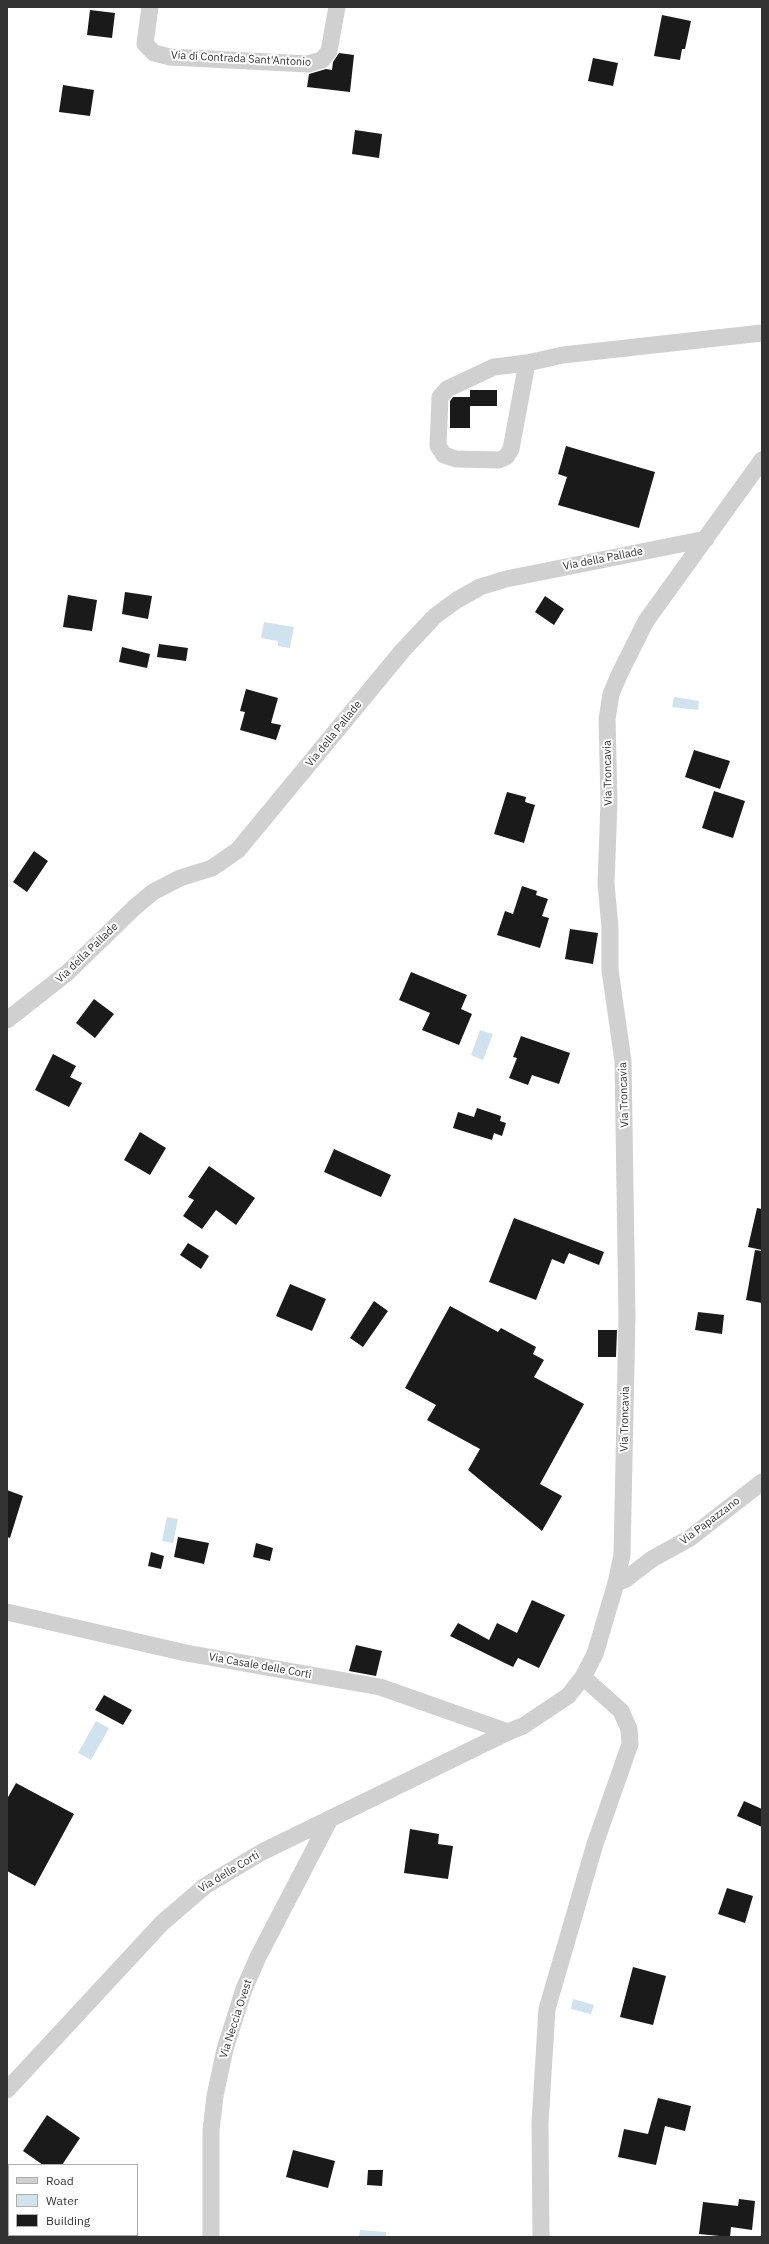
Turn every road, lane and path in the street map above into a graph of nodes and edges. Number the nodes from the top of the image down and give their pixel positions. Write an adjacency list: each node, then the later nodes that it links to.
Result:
1 (150, 7): 2 (street, Via di Contrada Sant'Antonio)
2 (337, 7)
3 (762, 332): 4 (street)
4 (527, 363): 4 (street)
5 (762, 460): 6 (street, Via Troncavia)
6 (706, 539): 7 (street, Via della Pallade); 9 (street, Via Troncavia)
7 (7, 1020)
8 (762, 1482): 9 (street, Via Papazzano)
9 (616, 1583): 11 (street, Via Troncavia)
10 (7, 1612): 12 (street, Via Casale delle Corti)
11 (583, 1677): 12 (street, Via Troncavia); 16 (street)
12 (508, 1732): 13 (street, Via delle Corti)
13 (330, 1819): 14 (street, Via delle Corti); 15 (street, Via Neccia Ovest)
14 (7, 2090)
15 (211, 2237)
16 (541, 2237)

